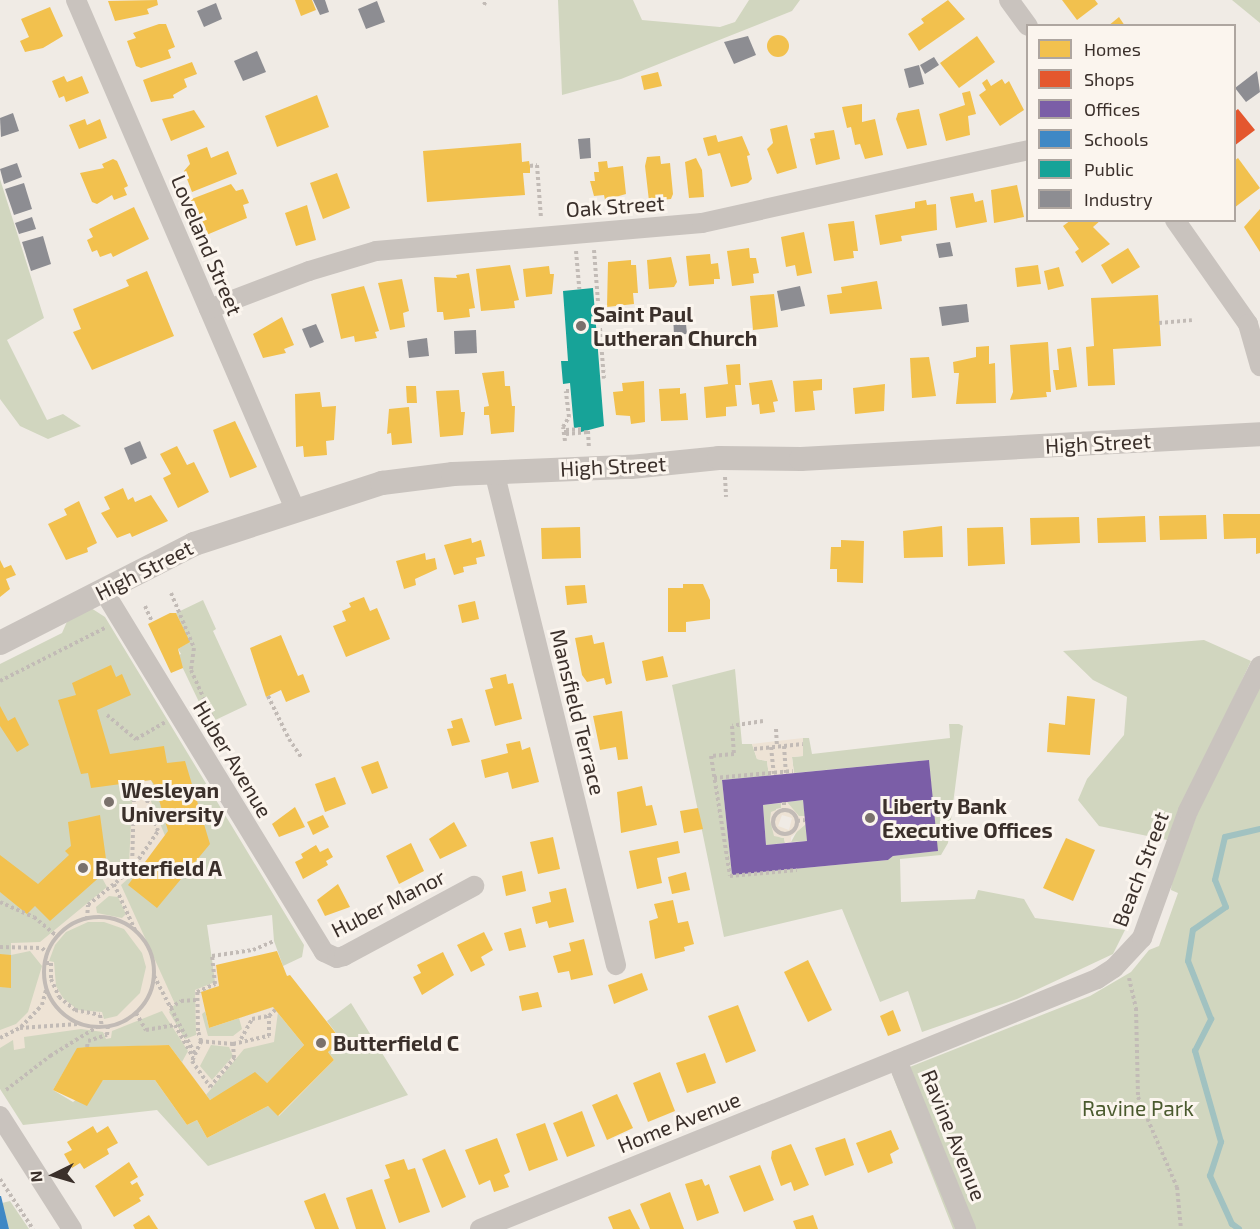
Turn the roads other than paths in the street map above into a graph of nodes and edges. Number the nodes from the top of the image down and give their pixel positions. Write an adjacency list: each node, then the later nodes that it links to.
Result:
1 (76, 0): 6 (street, Loveland Street)
2 (1009, 0): 3 (street)
3 (1027, 24)
4 (1026, 150): 6 (street, Oak Street)
5 (1176, 222): 7 (street)
6 (209, 309): 10 (street, Loveland Street)
7 (1260, 366)
8 (1260, 434): 9 (street, High Street)
9 (494, 471): 10 (street, High Street); 16 (street, Mansfield Terrace)
10 (295, 509): 11 (street, High Street)
11 (103, 590): 12 (street, High Street); 15 (street, Huber Avenue)
12 (0, 643)
13 (1260, 666): 17 (street, Beach Street)
14 (474, 886): 15 (street, Huber Manor)
15 (324, 952)
16 (616, 965)
17 (897, 1060): 20 (street, Home Avenue); 21 (street, Ravine Avenue)
18 (0, 1116): 19 (street)
19 (72, 1229)
20 (480, 1229)
21 (966, 1229)

